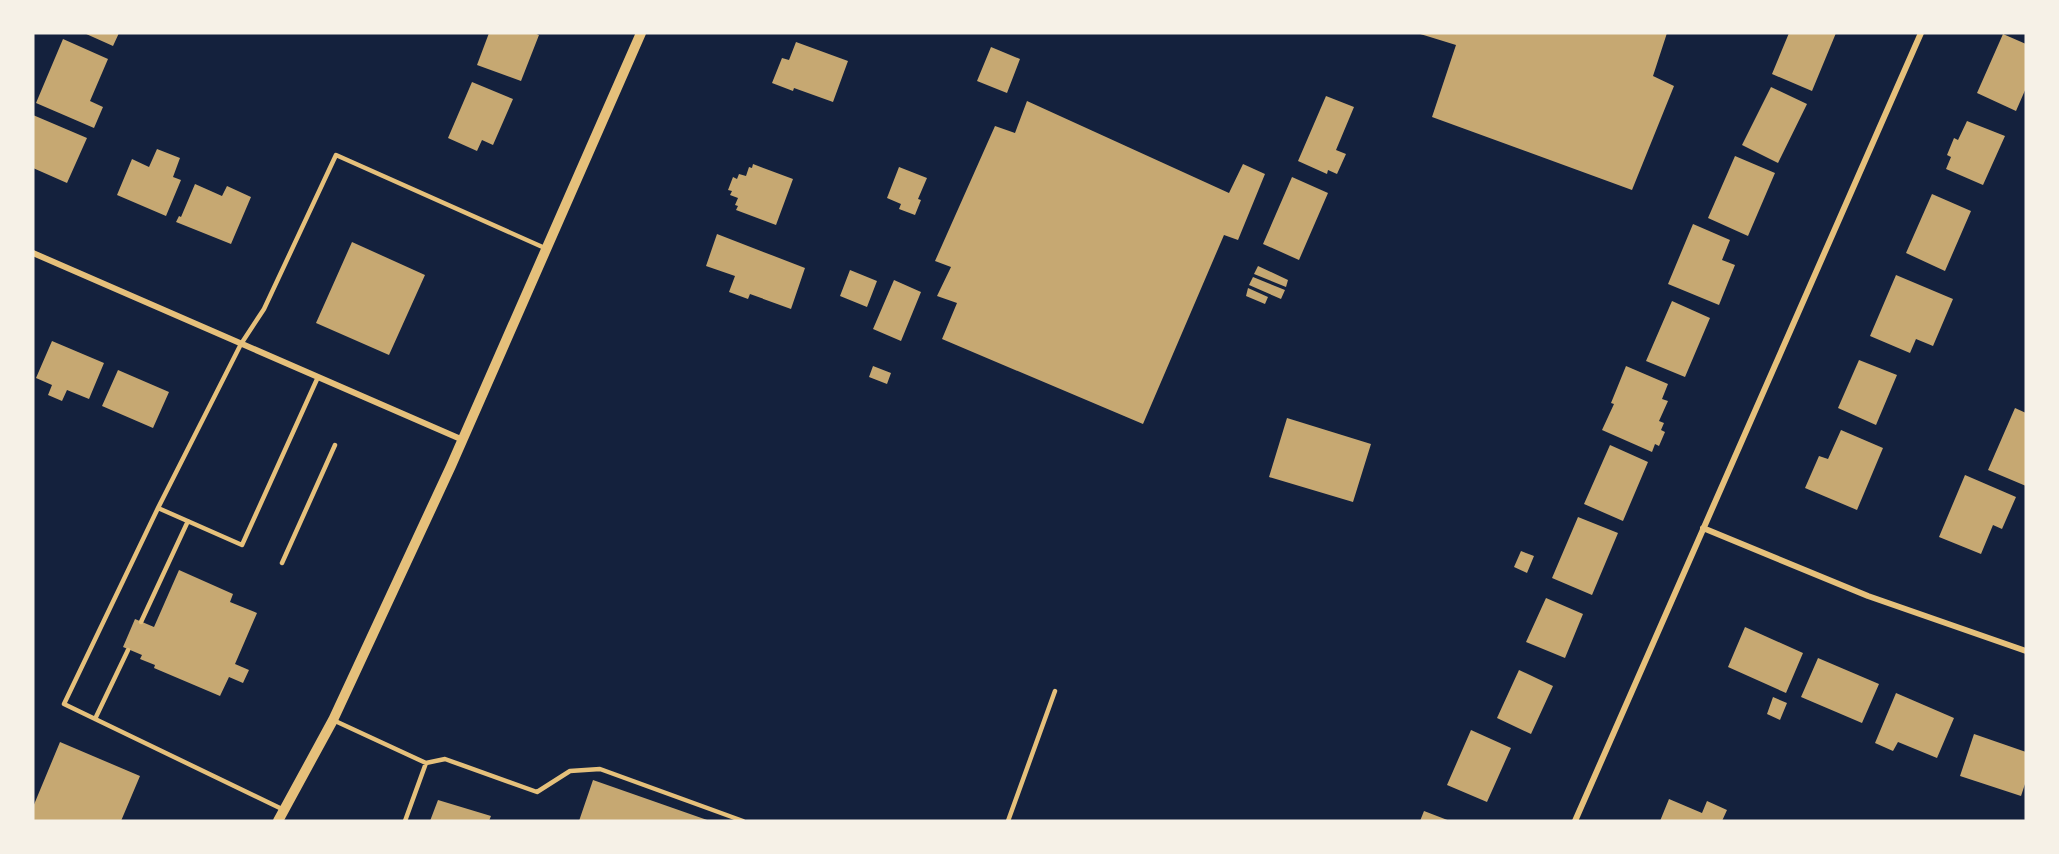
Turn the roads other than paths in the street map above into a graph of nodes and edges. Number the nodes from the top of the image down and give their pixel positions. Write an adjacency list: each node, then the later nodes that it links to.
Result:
1 (641, 33): 3 (street)
2 (1921, 33): 11 (street)
3 (547, 249): 5 (lane); 7 (street)
4 (33, 253): 5 (street)
5 (241, 344): 6 (street); 9 (lane)
6 (318, 377): 7 (street); 10 (lane)
7 (464, 440): 18 (street)
8 (335, 445): 12 (lane)
9 (158, 508): 10 (lane); 17 (lane)
10 (188, 521): 13 (lane)
11 (1703, 528): 15 (street); 25 (street)
12 (282, 562)
13 (141, 622)
14 (129, 650): 17 (lane)
15 (2026, 651)
16 (1055, 691): 24 (lane)
17 (95, 719): 20 (lane)
18 (333, 720): 19 (lane); 20 (street)
19 (426, 763): 22 (lane); 23 (lane)
20 (284, 810): 21 (street)
21 (278, 821)
22 (405, 821)
23 (743, 821)
24 (1008, 821)
25 (1575, 821)

